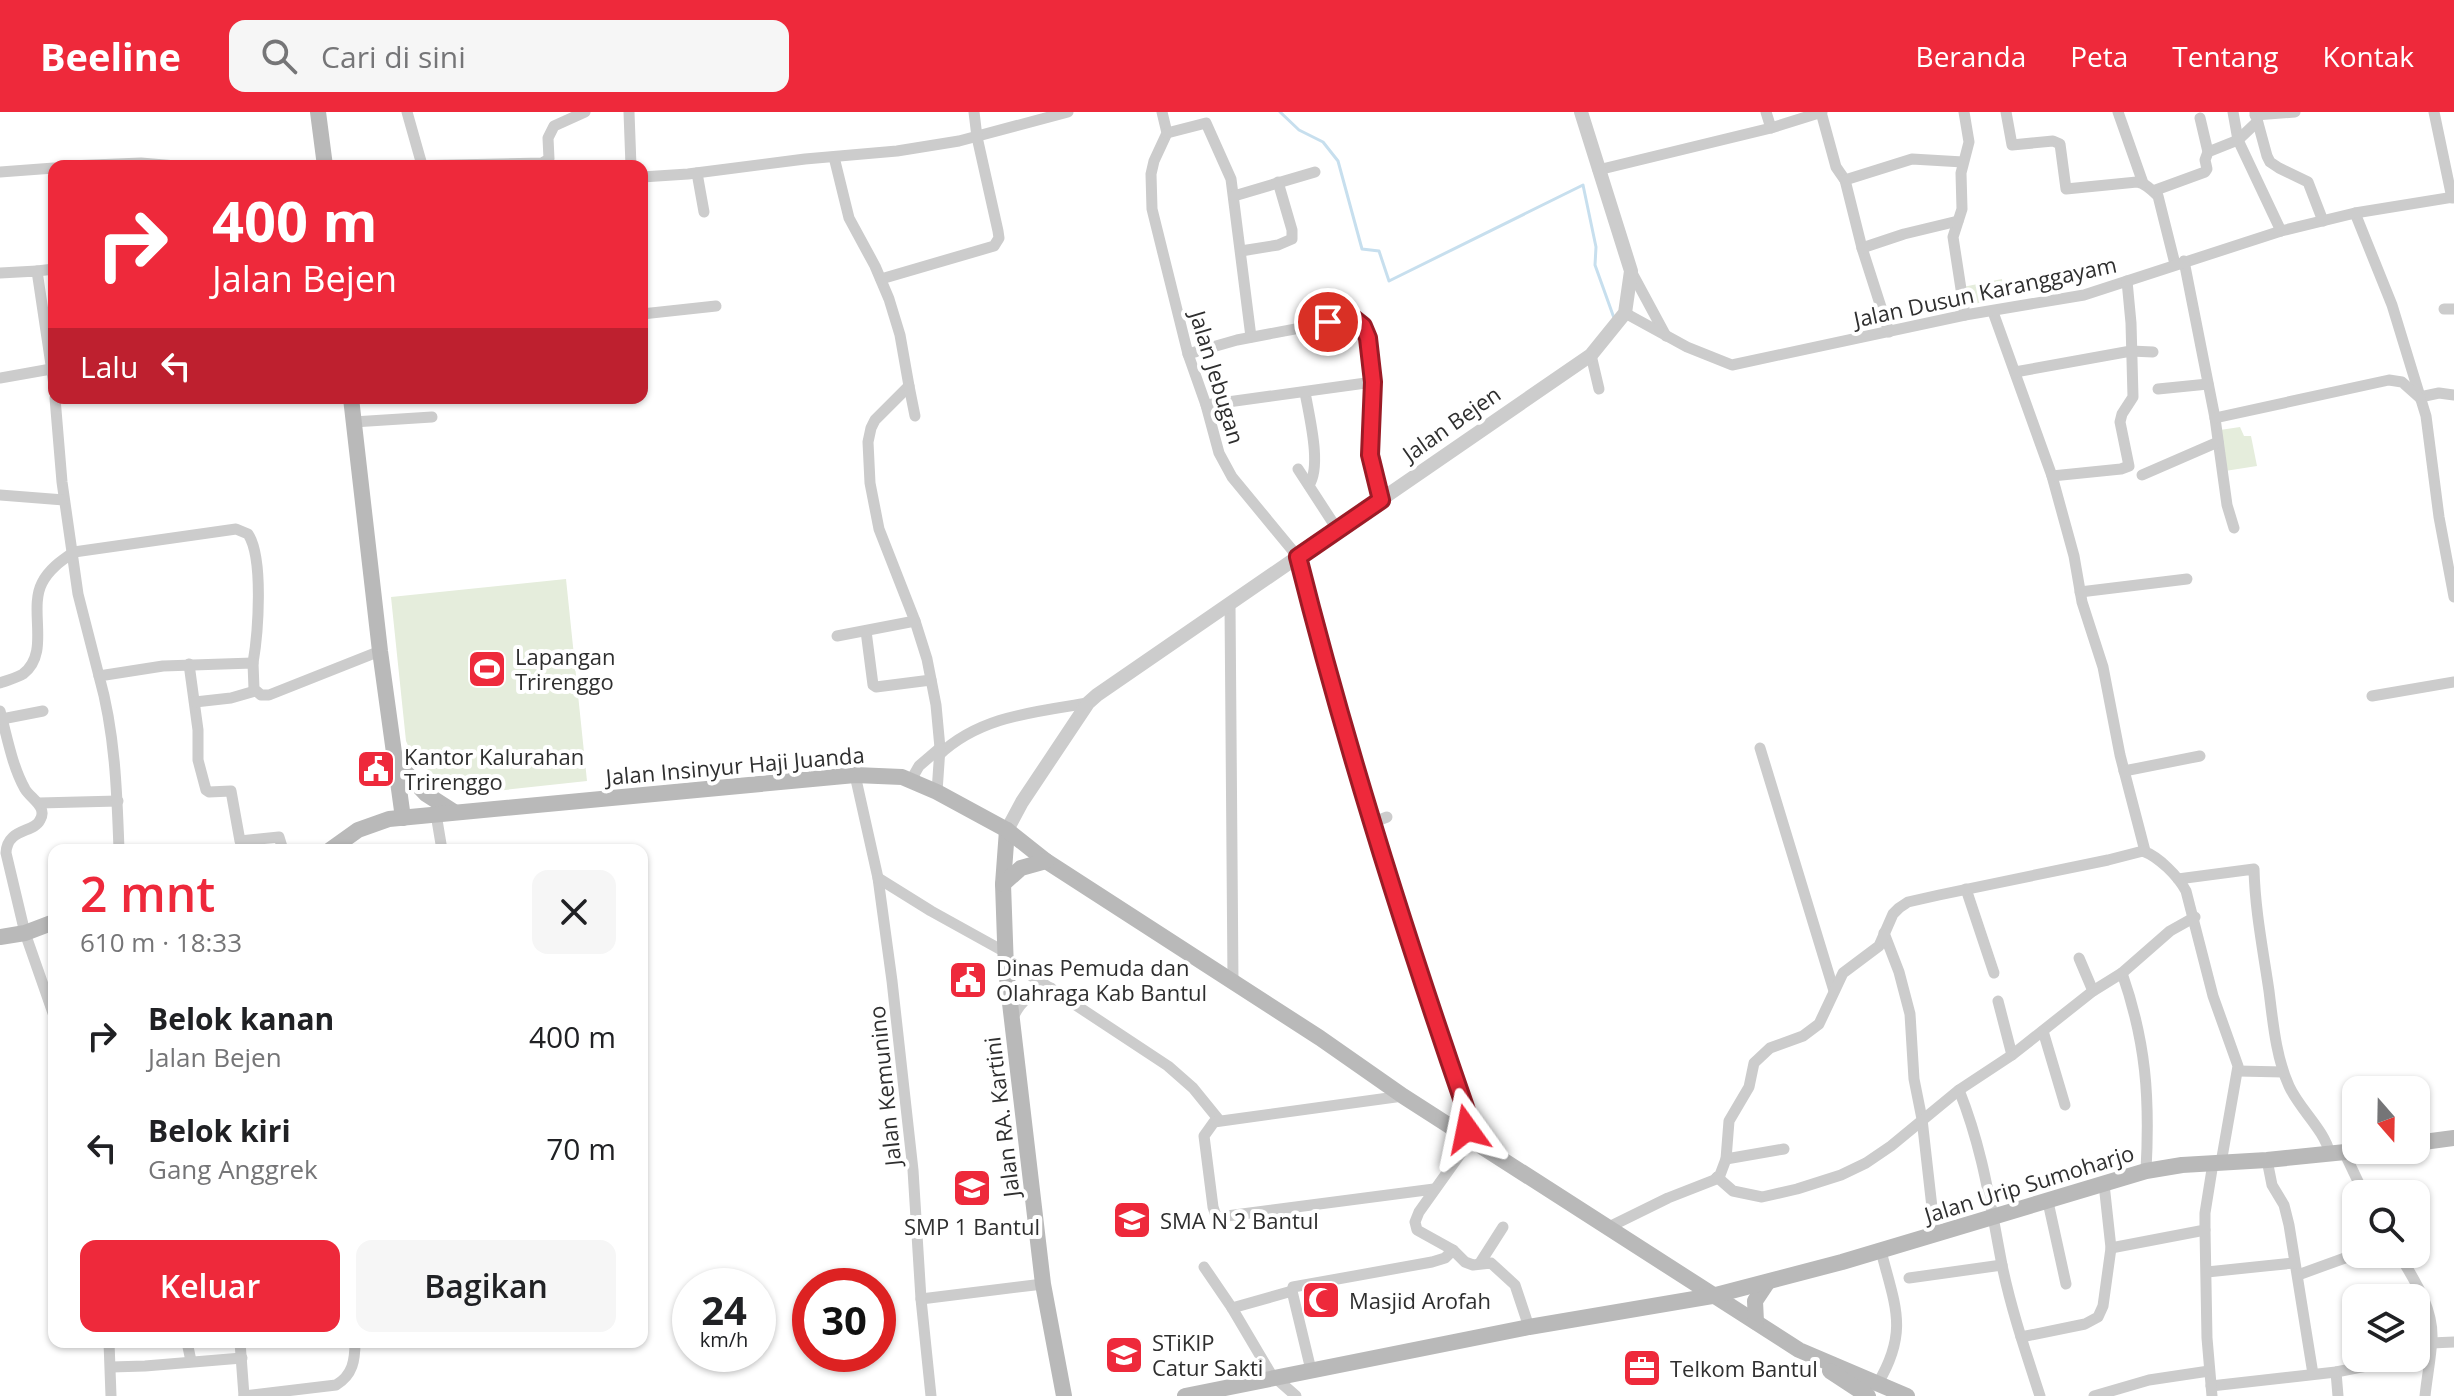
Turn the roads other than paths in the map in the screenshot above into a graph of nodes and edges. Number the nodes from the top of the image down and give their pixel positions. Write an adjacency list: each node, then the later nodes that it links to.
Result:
1 (318, 112): 26 (main road)
2 (407, 112): 27 (street)
3 (585, 112): 28 (street)
4 (629, 112): 29 (street)
5 (974, 112): 22 (street)
6 (1068, 112): 22 (street)
7 (1162, 112): 21 (street)
8 (1581, 112): 32 (street)
9 (1766, 112): 20 (street)
10 (1822, 112): 20 (street); 37 (street)
11 (1978, 112): 17 (street)
12 (2006, 112): 39 (street)
13 (2118, 112): 39 (street)
14 (2233, 112): 23 (street)
15 (2295, 112): 19 (street)
16 (2434, 112): 42 (street)
17 (1964, 113): 30 (street)
18 (2200, 118): 24 (street)
19 (2255, 119): 23 (street); 46 (street)
20 (1771, 128): 32 (street)
21 (1167, 133): 41 (street); 68 (street, Jalan Jebugan)
22 (977, 137): 25 (street); 55 (street)
23 (2239, 139): 24 (street); 47 (street)
24 (2208, 152): 40 (street)
25 (834, 157): 35 (street); 55 (street)
26 (324, 160)
27 (421, 160)
28 (547, 160)
29 (631, 160)
30 (1963, 162): 37 (street); 45 (street)
31 (48, 168): 33 (street)
32 (1598, 170): 53 (street)
33 (0, 172)
34 (1315, 172): 38 (street)
35 (697, 173): 36 (street); 43 (street)
36 (648, 177)
37 (1845, 180): 48 (street)
38 (1278, 182): 41 (street); 49 (street)
39 (2143, 183): 40 (street)
40 (2153, 191): 50 (street)
41 (1234, 196): 49 (street)
42 (2453, 198): 44 (street, Jalan Dusun Karanggayam)
43 (704, 212)
44 (2355, 213): 46 (street, Jalan Dusun Karanggayam); 80 (street)
45 (1958, 221): 48 (street); 61 (street)
46 (2323, 221): 47 (street, Jalan Dusun Karanggayam)
47 (2281, 231): 50 (street, Jalan Dusun Karanggayam)
48 (1862, 248): 62 (street)
49 (1241, 251): 63 (street)
50 (2180, 263): 56 (street, Jalan Dusun Karanggayam); 74 (street)
51 (48, 270): 52 (street)
52 (37, 271): 54 (street); 65 (street)
53 (1631, 271): 60 (street); 64 (street)
54 (0, 273)
55 (881, 279): 75 (street)
56 (2127, 281): 58 (street, Jalan Dusun Karanggayam); 66 (street)
57 (716, 306): 59 (street)
58 (1993, 312): 61 (street, Jalan Dusun Karanggayam); 71 (street)
59 (648, 313)
60 (1625, 313): 64 (street, Jalan Dusun Karanggayam); 69 (street, Jalan Bejen)
61 (1965, 315): 62 (street, Jalan Dusun Karanggayam)
62 (1889, 332): 64 (street, Jalan Dusun Karanggayam)
63 (1251, 337): 68 (street); 73 (street)
64 (1667, 337)
65 (48, 348)
66 (2131, 351): 67 (street); 71 (street); 91 (street)
67 (2153, 352)
68 (1188, 354): 83 (street, Jalan Jebugan)
69 (1591, 355): 76 (street); 95 (street, Jalan Bejen)
70 (48, 370): 72 (street)
71 (2015, 372): 91 (street)
72 (0, 378)
73 (1373, 382): 78 (street); 95 (street)
74 (2208, 384): 77 (street); 86 (street)
75 (909, 386): 84 (street); 104 (street)
76 (1599, 389)
77 (2158, 389)
78 (1305, 392): 83 (street); 92 (street)
79 (2454, 395): 80 (street)
80 (2420, 398): 86 (street); 102 (street)
81 (55, 404): 94 (street)
82 (352, 404): 87 (main road)
83 (1206, 405): 99 (street, Jalan Jebugan)
84 (915, 416)
85 (432, 417): 87 (street)
86 (2215, 418): 88 (street)
87 (353, 422): 107 (main road)
88 (2218, 442): 90 (street); 96 (street)
89 (1298, 469): 92 (street)
90 (2142, 475)
91 (2052, 476): 101 (street)
92 (1309, 485): 97 (street)
93 (0, 495): 94 (street)
94 (64, 500): 98 (street)
95 (1381, 500): 97 (street, Jalan Bejen)
96 (2234, 528)
97 (1337, 529): 99 (street, Jalan Bejen)
98 (74, 552): 108 (street); 110 (street); 113 (street)
99 (1298, 557): 103 (street, Jalan Bejen); 134 (street, Jalan Jebugan)
100 (2187, 579): 101 (street)
101 (2080, 592): 124 (street)
102 (2454, 597)
103 (1230, 604): 117 (street, Jalan Bejen); 155 (street)
104 (915, 621): 105 (street); 111 (street)
105 (866, 631): 106 (street); 111 (street)
106 (837, 636)
107 (380, 651): 114 (street); 123 (main road)
108 (253, 663): 109 (street); 114 (street)
109 (189, 664): 110 (street); 116 (street)
110 (99, 676): 128 (street)
111 (931, 680): 121 (street)
112 (2454, 682): 115 (street)
113 (0, 683)
114 (255, 691): 116 (street)
115 (2372, 696)
116 (195, 702): 137 (street)
117 (1088, 703): 121 (street); 135 (street, Jalan Bejen)
118 (43, 711): 119 (street)
119 (1, 715): 129 (street)
120 (1760, 748): 157 (street)
121 (940, 751): 126 (street); 127 (street)
122 (2200, 756): 124 (street)
123 (395, 761): 130 (main road); 133 (main road)
124 (2124, 771): 140 (street)
125 (855, 775): 126 (main road, Jalan Insinyur Haji Juanda); 130 (main road, Jalan Insinyur Haji Juanda); 142 (street, Jalan Kemunino)
126 (911, 780): 127 (main road, Jalan Insinyur Haji Juanda)
127 (937, 792): 135 (main road, Jalan Insinyur Haji Juanda)
128 (118, 801): 129 (street); 136 (street)
129 (39, 803): 148 (street)
130 (455, 812): 131 (main road, Jalan Insinyur Haji Juanda)
131 (436, 814): 133 (main road, Jalan Insinyur Haji Juanda); 139 (street)
132 (1387, 817): 134 (street)
133 (403, 818): 138 (main road, Jalan Insinyur Haji Juanda)
134 (1374, 822): 171 (street, Jalan Jebugan)
135 (1007, 830): 141 (main road, Jalan Insinyur Haji Juanda); 144 (main road, Jalan RA. Kartini)
136 (119, 844)
137 (281, 844)
138 (338, 844)
139 (441, 844)
140 (2145, 851): 143 (street); 145 (street)
141 (1046, 861): 144 (main road); 155 (main road, Jalan Insinyur Haji Juanda)
142 (878, 878): 151 (street); 208 (street, Jalan Kemunino)
143 (2178, 879): 146 (street); 165 (street)
144 (1003, 884): 151 (main road, Jalan RA. Kartini)
145 (1966, 889): 149 (street); 153 (street)
146 (2195, 917): 154 (street); 164 (street)
147 (48, 924): 148 (main road)
148 (25, 933): 150 (main road); 159 (street)
149 (1884, 933): 157 (street); 169 (street)
150 (0, 937)
151 (1005, 956): 156 (street); 161 (main road, Jalan RA. Kartini)
152 (2079, 958): 158 (street)
153 (1994, 973)
154 (2122, 973): 158 (street); 180 (street)
155 (1233, 982): 167 (main road, Jalan Insinyur Haji Juanda)
156 (1051, 988): 161 (street); 170 (street)
157 (1834, 991): 177 (street)
158 (2093, 991): 162 (street)
159 (48, 999)
160 (1998, 1001): 163 (street)
161 (1012, 1021): 204 (main road, Jalan RA. Kartini)
162 (2043, 1031): 163 (street); 168 (street)
163 (2012, 1055): 166 (street)
164 (2238, 1071): 165 (street); 179 (street)
165 (2283, 1072): 176 (street)
166 (1959, 1090): 169 (street); 186 (street)
167 (1403, 1096): 170 (street); 171 (main road, Jalan Insinyur Haji Juanda)
168 (2065, 1105)
169 (1922, 1119): 181 (street); 190 (street)
170 (1219, 1120): 184 (street)
171 (1469, 1138): 184 (street); 188 (main road, Jalan Insinyur Haji Juanda)
172 (2454, 1138): 173 (main road)
173 (2430, 1141)
174 (1784, 1149): 177 (street)
175 (2342, 1152): 176 (main road, Jalan Urip Sumoharjo)
176 (2337, 1153): 178 (main road, Jalan Urip Sumoharjo); 182 (street)
177 (1726, 1159): 181 (street)
178 (2267, 1160): 179 (main road, Jalan Urip Sumoharjo); 196 (street)
179 (2217, 1163): 180 (main road, Jalan Urip Sumoharjo); 189 (street)
180 (2146, 1171): 183 (main road, Jalan Urip Sumoharjo)
181 (1717, 1177): 188 (street)
182 (2355, 1180)
183 (2104, 1184): 185 (main road, Jalan Urip Sumoharjo); 191 (street)
184 (1434, 1189): 192 (street)
185 (2048, 1202): 186 (main road, Jalan Urip Sumoharjo); 205 (street)
186 (1995, 1217): 190 (main road, Jalan Urip Sumoharjo); 198 (street)
187 (1503, 1227): 195 (street)
188 (1609, 1227): 197 (main road, Jalan Insinyur Haji Juanda)
189 (2205, 1230): 191 (street); 200 (street)
190 (1935, 1234): 193 (main road, Jalan Urip Sumoharjo)
191 (2111, 1248): 213 (street)
192 (1453, 1250): 195 (street); 206 (street)
193 (1881, 1251): 203 (main road, Jalan Urip Sumoharjo); 230 (street)
194 (2342, 1259): 201 (street)
195 (1480, 1263): 212 (street)
196 (2294, 1263): 200 (street); 201 (street)
197 (1663, 1264): 207 (main road, Jalan Insinyur Haji Juanda); 209 (main road)
198 (2002, 1265): 202 (street); 213 (street)
199 (1204, 1267): 210 (street)
200 (2207, 1272): 224 (street)
201 (2298, 1275): 228 (street)
202 (1909, 1278)
203 (1767, 1283): 207 (main road, Jalan Urip Sumoharjo); 211 (main road)
204 (1043, 1284): 208 (street); 236 (main road, Jalan RA. Kartini)
205 (2066, 1284)
206 (1292, 1291): 210 (street); 223 (street)
207 (1712, 1296): 209 (main road, Jalan Urip Sumoharjo); 211 (main road, Jalan Insinyur Haji Juanda)
208 (921, 1299): 235 (street, Jalan Kemunino)
209 (1655, 1305): 212 (main road, Jalan Urip Sumoharjo)
210 (1232, 1308): 229 (street)
211 (1756, 1322): 230 (main road, Jalan Insinyur Haji Juanda)
212 (1529, 1327): 223 (main road, Jalan Urip Sumoharjo)
213 (2021, 1337): 240 (street)
214 (2454, 1342): 219 (street)
215 (109, 1348): 222 (street)
216 (188, 1348): 221 (street)
217 (241, 1348): 220 (street)
218 (354, 1348): 234 (street)
219 (2430, 1348)
220 (242, 1358): 221 (street); 234 (street)
221 (191, 1361): 222 (street)
222 (111, 1367): 233 (street)
223 (1311, 1370): 229 (main road, Jalan Urip Sumoharjo)
224 (2209, 1371): 231 (street); 232 (street)
225 (2342, 1371): 226 (street)
226 (2336, 1372): 228 (street); 242 (street)
227 (2428, 1372): 243 (street)
228 (2313, 1374): 232 (street)
229 (1275, 1378): 237 (main road, Jalan Urip Sumoharjo); 238 (street)
230 (1873, 1390): 239 (main road, Jalan Insinyur Haji Juanda)
231 (2124, 1391): 241 (street)
232 (2212, 1391)
233 (111, 1396)
234 (244, 1396)
235 (931, 1396)
236 (1064, 1396)
237 (1185, 1396)
238 (1296, 1396)
239 (1907, 1396)
240 (2040, 1396)
241 (2094, 1396)
242 (2338, 1396)
243 (2425, 1396)

